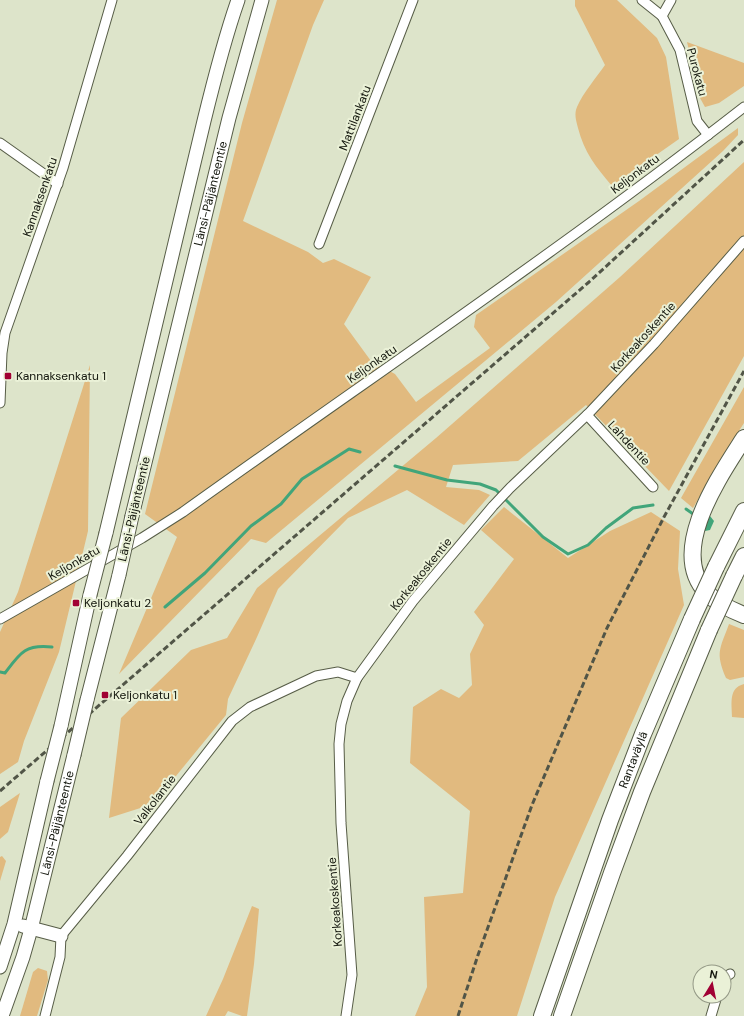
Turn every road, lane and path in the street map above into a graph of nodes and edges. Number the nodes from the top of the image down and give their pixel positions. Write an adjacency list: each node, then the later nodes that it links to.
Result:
1 (112, 0): 11 (street, Kannaksenkatu)
2 (238, 0): 23 (main road, Länsi-Päijänteentie, bridge)
3 (262, 0): 24 (main road, Länsi-Päijänteentie, bridge)
4 (413, 0): 13 (street, Mattilankatu)
5 (642, 0): 7 (street, Purokatu)
6 (671, 0): 7 (street)
7 (662, 16): 9 (street, Purokatu)
8 (744, 107): 9 (street, Keljonkatu)
9 (708, 135): 21 (street, Keljonkatu)
10 (0, 143): 11 (street)
11 (58, 184): 14 (street, Kannaksenkatu)
12 (744, 241): 15 (street, Korkeakoskentie)
13 (319, 244)
14 (0, 403)
15 (587, 415): 17 (street, Lahdentie); 22 (street, Korkeakoskentie)
16 (744, 438): 20 (highway)
17 (653, 486)
18 (744, 511): 31 (highway, Rantaväylä, bridge)
19 (744, 556): 32 (highway, Rantaväylä, bridge)
20 (744, 615)
21 (0, 619)
22 (357, 678): 25 (street, Valkolantie); 30 (street, Korkeakoskentie)
23 (14, 924): 24 (main road); 26 (main road, Länsi-Päijänteentie)
24 (31, 929): 25 (main road); 28 (main road, Länsi-Päijänteentie)
25 (61, 936): 29 (street)
26 (0, 967)
27 (715, 1004): 33 (street)
28 (2, 1016)
29 (45, 1016)
30 (346, 1016)
31 (542, 1016)
32 (562, 1016)
33 (711, 1016)

